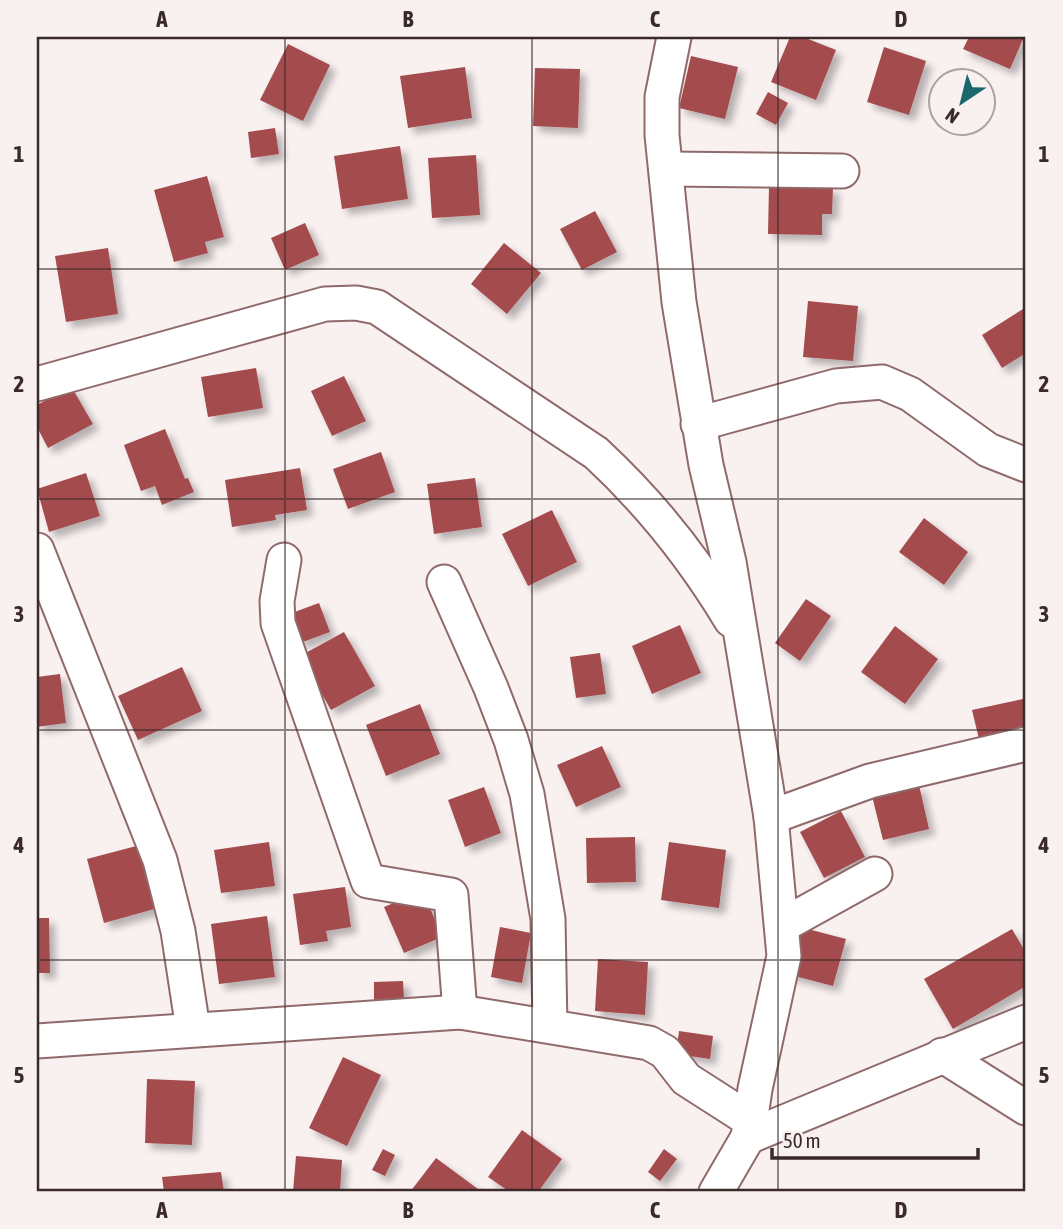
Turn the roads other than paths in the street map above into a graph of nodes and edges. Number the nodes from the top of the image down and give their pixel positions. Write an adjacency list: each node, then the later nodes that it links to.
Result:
1 (674, 37): 2 (street)
2 (666, 169): 3 (street); 5 (street)
3 (842, 171)
4 (37, 384): 10 (street)
5 (698, 424): 6 (street); 10 (street)
6 (1024, 462)
7 (37, 550): 18 (street)
8 (284, 560): 15 (street)
9 (444, 582): 17 (street)
10 (738, 631): 12 (street)
11 (1026, 744): 12 (street)
12 (771, 817): 14 (street)
13 (875, 874): 14 (street)
14 (783, 925): 22 (street)
15 (460, 1012): 17 (street); 18 (street)
16 (1026, 1022): 20 (street)
17 (550, 1026): 22 (street)
18 (193, 1029): 19 (street)
19 (37, 1041)
20 (942, 1055): 21 (street); 22 (street)
21 (1026, 1108)
22 (749, 1129): 23 (street)
23 (716, 1192)

